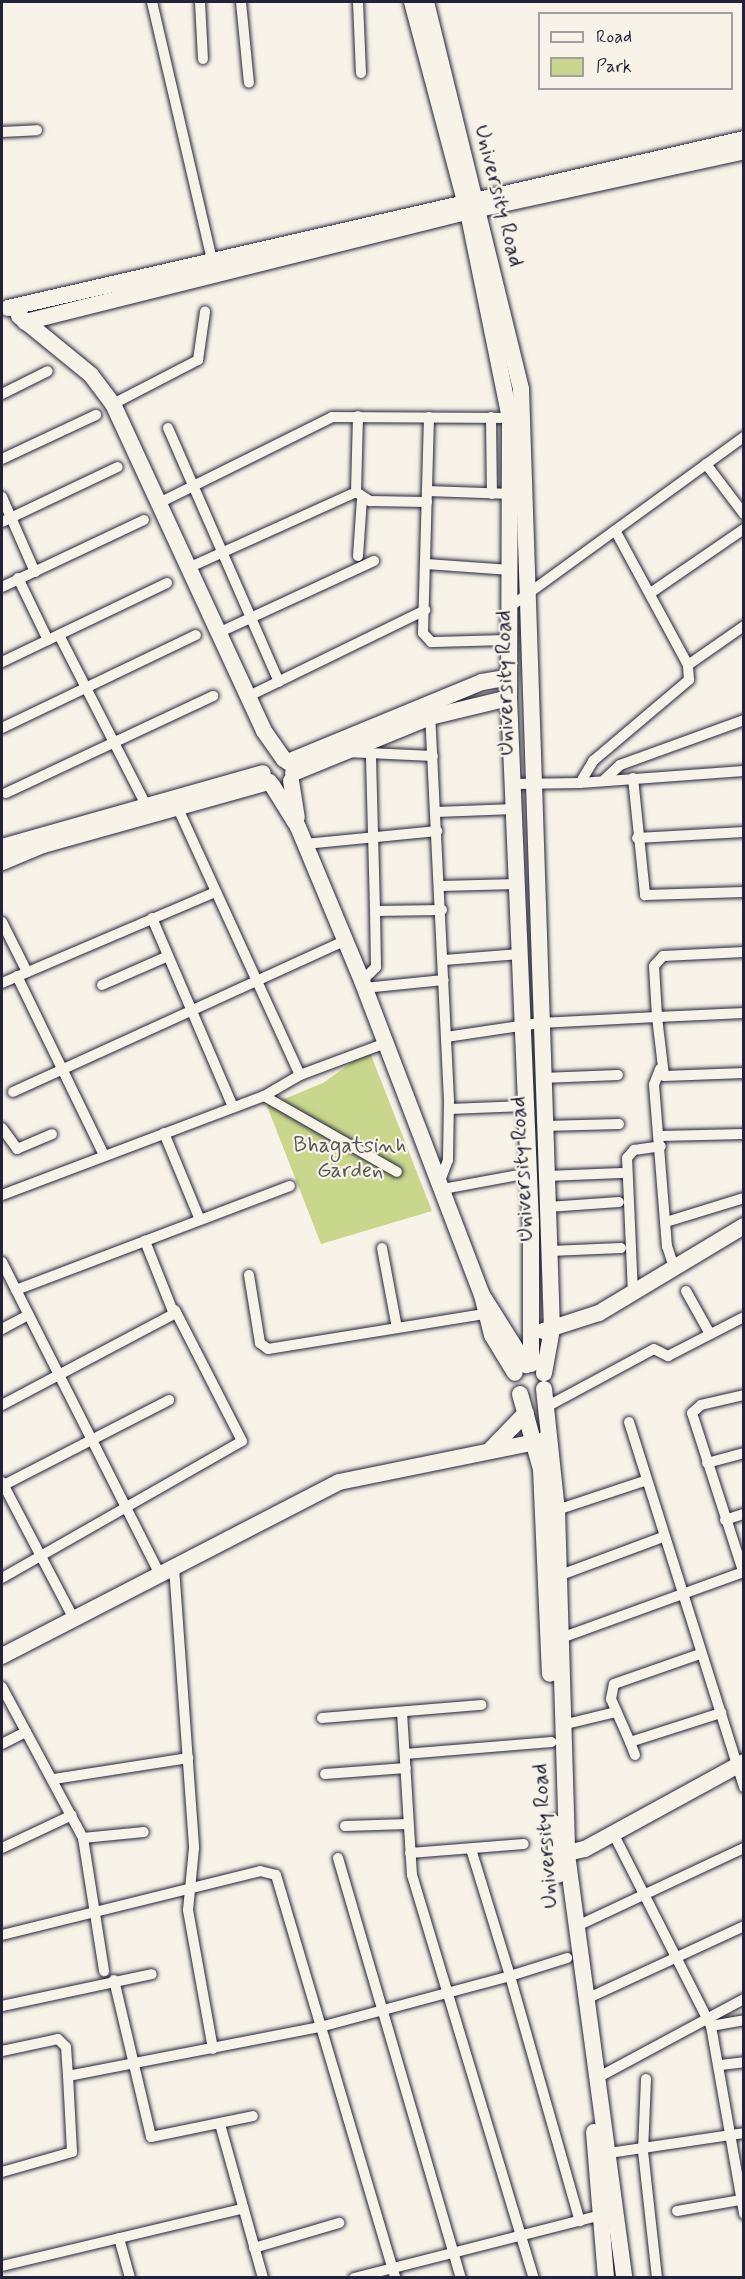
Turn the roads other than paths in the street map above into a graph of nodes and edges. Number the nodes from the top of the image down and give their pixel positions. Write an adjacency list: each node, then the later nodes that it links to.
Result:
1 (152, 2): 15 (street)
2 (200, 2): 7 (street)
3 (241, 2): 9 (street)
4 (358, 2): 8 (street)
5 (412, 2): 14 (street)
6 (426, 2): 14 (street, University Road)
7 (203, 60)
8 (361, 74)
9 (249, 83)
10 (37, 130): 11 (street)
11 (2, 132)
12 (744, 139): 14 (street)
13 (744, 151): 14 (street)
14 (471, 205): 15 (street); 18 (street); 26 (street, University Road); 55 (street, University Road)
15 (212, 260): 16 (street)
16 (5, 305): 18 (street)
17 (205, 312): 21 (street)
18 (25, 322): 21 (street)
19 (48, 371): 20 (street)
20 (2, 394)
21 (113, 404): 38 (street)
22 (96, 415): 29 (street)
23 (358, 416): 24 (street); 32 (street); 35 (street)
24 (429, 417): 25 (street); 36 (street)
25 (491, 417): 26 (street); 33 (street)
26 (510, 418): 34 (street, University Road)
27 (168, 428): 32 (street)
28 (744, 436): 30 (street)
29 (2, 459)
30 (706, 464): 39 (street); 43 (street)
31 (118, 467): 40 (street)
32 (195, 487): 38 (street); 44 (street)
33 (492, 494): 34 (street); 36 (street)
34 (512, 494): 49 (street, University Road)
35 (359, 496): 36 (street); 44 (street); 45 (street)
36 (427, 496): 47 (street)
37 (2, 497): 40 (street)
38 (159, 503): 48 (street)
39 (744, 514)
40 (6, 520): 50 (street)
41 (144, 520): 50 (street)
42 (744, 529): 54 (street)
43 (615, 530): 54 (street); 55 (street)
44 (224, 552): 48 (street); 58 (street)
45 (358, 556)
46 (374, 561): 58 (street)
47 (426, 564): 49 (street); 57 (street)
48 (188, 568): 60 (street)
49 (511, 570): 56 (street, University Road)
50 (35, 572): 51 (street)
51 (18, 578): 53 (street); 63 (street)
52 (167, 583): 61 (street)
53 (2, 587)
54 (652, 592): 66 (street)
55 (528, 595): 56 (street); 85 (street, University Road)
56 (511, 606): 64 (street, University Road)
57 (425, 610): 64 (street); 68 (street)
58 (252, 617): 60 (street); 68 (street)
59 (744, 626): 66 (street)
60 (218, 633): 70 (street)
61 (59, 635): 63 (street); 69 (street)
62 (196, 635): 69 (street)
63 (48, 640): 65 (street)
64 (510, 640): 67 (street, University Road)
65 (2, 662)
66 (688, 665): 84 (street)
67 (509, 677): 72 (street, University Road); 73 (street)
68 (279, 682): 70 (street)
69 (85, 689): 75 (street); 76 (street)
70 (250, 695): 81 (street)
71 (213, 696): 76 (street)
72 (509, 698): 73 (street); 85 (street, University Road)
73 (430, 710): 77 (street); 79 (street); 81 (street)
74 (744, 720): 83 (street)
75 (2, 729)
76 (113, 742): 86 (street); 89 (street)
77 (346, 752): 78 (street); 81 (street)
78 (371, 756): 79 (street); 93 (street)
79 (433, 756): 90 (street)
80 (744, 771): 82 (street)
81 (279, 773): 87 (street); 89 (street); 95 (street)
82 (633, 778): 83 (street); 94 (street)
83 (604, 780): 84 (street)
84 (580, 783): 85 (street)
85 (522, 784): 88 (street, University Road); 120 (street, University Road)
86 (6, 793)
87 (178, 808): 89 (street); 100 (street)
88 (514, 809): 90 (street); 98 (street, University Road)
89 (149, 810): 96 (street); 97 (street)
90 (436, 812): 91 (street)
91 (437, 831): 93 (street); 99 (street)
92 (744, 832): 94 (street)
93 (375, 834): 95 (street); 103 (street)
94 (637, 838): 101 (street)
95 (305, 844): 106 (street)
96 (2, 847)
97 (2, 862)
98 (517, 884): 99 (street); 108 (street, University Road)
99 (440, 886): 102 (street)
100 (215, 892): 104 (street); 115 (street)
101 (744, 892)
102 (442, 910): 103 (street); 110 (street)
103 (375, 911): 116 (street)
104 (152, 918): 109 (street); 111 (street)
105 (2, 922): 111 (street)
106 (345, 941): 115 (street); 116 (street)
107 (744, 952): 119 (street)
108 (520, 954): 110 (street); 121 (street, University Road)
109 (168, 956): 114 (street); 117 (street)
110 (444, 960): 112 (street)
111 (22, 974): 113 (street); 125 (street)
112 (444, 980): 116 (street); 122 (street)
113 (2, 983)
114 (102, 985)
115 (256, 985): 117 (street); 127 (street)
116 (363, 985): 123 (street)
117 (193, 1013): 125 (street); 133 (street)
118 (744, 1013): 119 (street)
119 (657, 1017): 120 (street); 124 (street)
120 (540, 1023): 121 (street); 129 (street, University Road)
121 (522, 1030): 122 (street); 132 (street, University Road)
122 (446, 1036): 134 (street)
123 (386, 1043): 127 (street); 147 (street)
124 (660, 1069): 126 (street); 141 (street)
125 (63, 1071): 130 (street); 142 (street)
126 (744, 1073)
127 (300, 1075): 131 (street)
128 (618, 1075): 129 (street)
129 (542, 1078): 136 (street, University Road)
130 (13, 1092)
131 (264, 1096): 133 (street); 143 (street)
132 (525, 1106): 134 (street); 144 (street, University Road)
133 (233, 1107): 138 (street)
134 (450, 1109): 147 (street)
135 (619, 1124): 136 (street)
136 (544, 1126): 146 (street, University Road)
137 (2, 1128): 139 (street)
138 (164, 1133): 142 (street); 153 (street)
139 (52, 1134)
140 (744, 1134): 141 (street)
141 (660, 1141): 154 (street); 165 (street)
142 (104, 1155): 149 (street)
143 (397, 1172)
144 (529, 1173): 147 (street); 170 (street, University Road)
145 (621, 1173): 146 (street)
146 (547, 1176): 152 (street, University Road)
147 (441, 1185): 166 (street)
148 (290, 1186): 153 (street)
149 (2, 1195)
150 (744, 1198): 154 (street)
151 (619, 1202): 152 (street)
152 (548, 1207): 159 (street, University Road)
153 (200, 1220): 156 (street)
154 (666, 1222): 161 (street)
155 (744, 1226): 161 (street)
156 (145, 1241): 163 (street); 167 (street)
157 (382, 1248): 173 (street)
158 (621, 1248): 159 (street)
159 (549, 1251): 175 (street, University Road)
160 (3, 1268): 163 (street)
161 (674, 1268): 165 (street)
162 (249, 1275): 173 (street)
163 (16, 1290): 168 (street)
164 (686, 1291): 177 (street)
165 (633, 1294): 175 (street)
166 (482, 1295): 169 (street); 172 (street)
167 (175, 1310): 179 (street); 194 (street)
168 (28, 1314): 174 (street); 179 (street)
169 (484, 1314): 173 (street); 178 (street)
170 (532, 1314): 172 (street); 176 (street, University Road)
171 (744, 1317): 177 (street)
172 (502, 1326): 178 (street)
173 (397, 1328)
174 (2, 1329)
175 (552, 1329): 176 (street); 178 (street, University Road)
176 (533, 1333): 178 (street, University Road)
177 (710, 1334): 184 (street)
178 (532, 1373): 180 (street, University Road); 180 (street); 184 (street, University Road)
179 (59, 1375): 183 (street); 187 (street)
180 (520, 1394): 185 (street, University Road)
181 (744, 1395): 191 (street)
182 (169, 1400): 187 (street)
183 (2, 1405)
184 (548, 1406): 188 (street, University Road)
185 (526, 1413): 188 (street, University Road); 189 (street)
186 (629, 1422): 192 (street)
187 (92, 1441): 193 (street); 194 (street)
188 (544, 1441): 189 (street); 195 (street, University Road); 217 (street, University Road)
189 (488, 1451): 200 (street)
190 (744, 1452): 191 (street)
191 (707, 1463): 197 (street)
192 (644, 1481): 195 (street); 198 (street)
193 (2, 1485): 199 (street)
194 (126, 1508): 199 (street); 200 (street)
195 (557, 1510): 202 (street, University Road)
196 (744, 1514): 197 (street)
197 (725, 1520): 201 (street)
198 (663, 1537): 202 (street); 204 (street)
199 (36, 1557): 203 (street); 205 (street)
200 (166, 1570): 205 (street); 222 (street)
201 (743, 1573): 204 (street)
202 (558, 1576): 206 (street, University Road)
203 (2, 1578)
204 (680, 1596): 206 (street); 207 (street)
205 (74, 1619): 208 (street)
206 (561, 1638): 215 (street, University Road)
207 (700, 1654): 212 (street); 213 (street)
208 (2, 1656)
209 (2, 1688): 216 (street)
210 (481, 1705): 211 (street)
211 (402, 1712): 214 (street); 220 (street)
212 (616, 1712): 215 (street); 218 (street)
213 (721, 1713): 218 (street); 223 (street)
214 (322, 1719)
215 (562, 1725): 238 (street, University Road)
216 (26, 1732): 219 (street); 226 (street)
217 (552, 1742): 220 (street); 238 (street, University Road)
218 (630, 1742): 221 (street)
219 (2, 1744)
220 (405, 1754): 224 (street)
221 (636, 1755)
222 (188, 1758): 226 (street); 241 (street)
223 (741, 1763): 227 (street); 231 (street)
224 (405, 1768): 225 (street); 229 (street)
225 (325, 1774)
226 (54, 1779): 228 (street)
227 (744, 1787)
228 (72, 1815): 233 (street); 235 (street)
229 (408, 1824): 230 (street); 239 (street)
230 (345, 1826)
231 (618, 1830): 238 (street); 242 (street)
232 (144, 1832): 233 (street)
233 (84, 1838): 243 (street)
234 (524, 1844): 237 (street)
235 (2, 1848)
236 (744, 1848): 242 (street)
237 (471, 1849): 239 (street); 251 (street)
238 (561, 1849): 245 (street, University Road); 248 (street, University Road)
239 (410, 1853): 253 (street)
240 (338, 1858): 257 (street)
241 (190, 1892): 243 (street); 260 (street); 261 (street)
242 (644, 1894): 245 (street); 247 (street)
243 (99, 1913): 246 (street); 249 (street)
244 (744, 1926): 247 (street)
245 (575, 1927): 255 (street, University Road)
246 (2, 1935)
247 (676, 1957): 255 (street); 259 (street)
248 (567, 1958): 251 (street); 279 (street, University Road)
249 (104, 1971)
250 (152, 1974): 252 (street)
251 (510, 1976): 253 (street); 281 (street)
252 (114, 1980): 256 (street); 264 (street)
253 (447, 1995): 257 (street); 283 (street)
254 (744, 1999): 259 (street)
255 (584, 2000): 267 (street, University Road)
256 (2, 2006)
257 (384, 2011): 260 (street); 286 (street)
258 (744, 2020): 259 (street)
259 (710, 2023): 265 (street); 267 (street)
260 (320, 2027): 261 (street); 288 (street)
261 (213, 2049): 264 (street)
262 (2, 2050): 266 (street)
263 (744, 2062): 265 (street)
264 (131, 2065): 266 (street); 270 (street)
265 (721, 2065): 272 (street)
266 (68, 2076): 275 (street)
267 (597, 2078): 274 (street, University Road)
268 (646, 2079): 273 (street)
269 (254, 2116): 270 (street)
270 (220, 2124): 277 (street)
271 (744, 2133): 272 (street)
272 (731, 2135): 273 (street); 276 (street)
273 (642, 2151): 274 (street); 296 (street)
274 (609, 2153): 279 (street, University Road)
275 (2, 2172)
276 (741, 2200): 278 (street); 280 (street)
277 (242, 2209): 284 (street); 285 (street)
278 (677, 2211)
279 (611, 2213): 281 (street); 294 (street, University Road); 295 (street, University Road)
280 (744, 2214)
281 (580, 2221): 283 (street)
282 (339, 2223): 285 (street)
283 (522, 2235): 286 (street); 293 (street)
284 (119, 2238): 287 (street); 289 (street)
285 (254, 2248): 290 (street)
286 (453, 2252): 288 (street); 292 (street)
287 (2, 2266)
288 (394, 2272): 291 (street)
289 (130, 2277)
290 (263, 2277)
291 (354, 2277)
292 (461, 2277)
293 (534, 2277)
294 (606, 2277)
295 (624, 2277)
296 (657, 2277)

